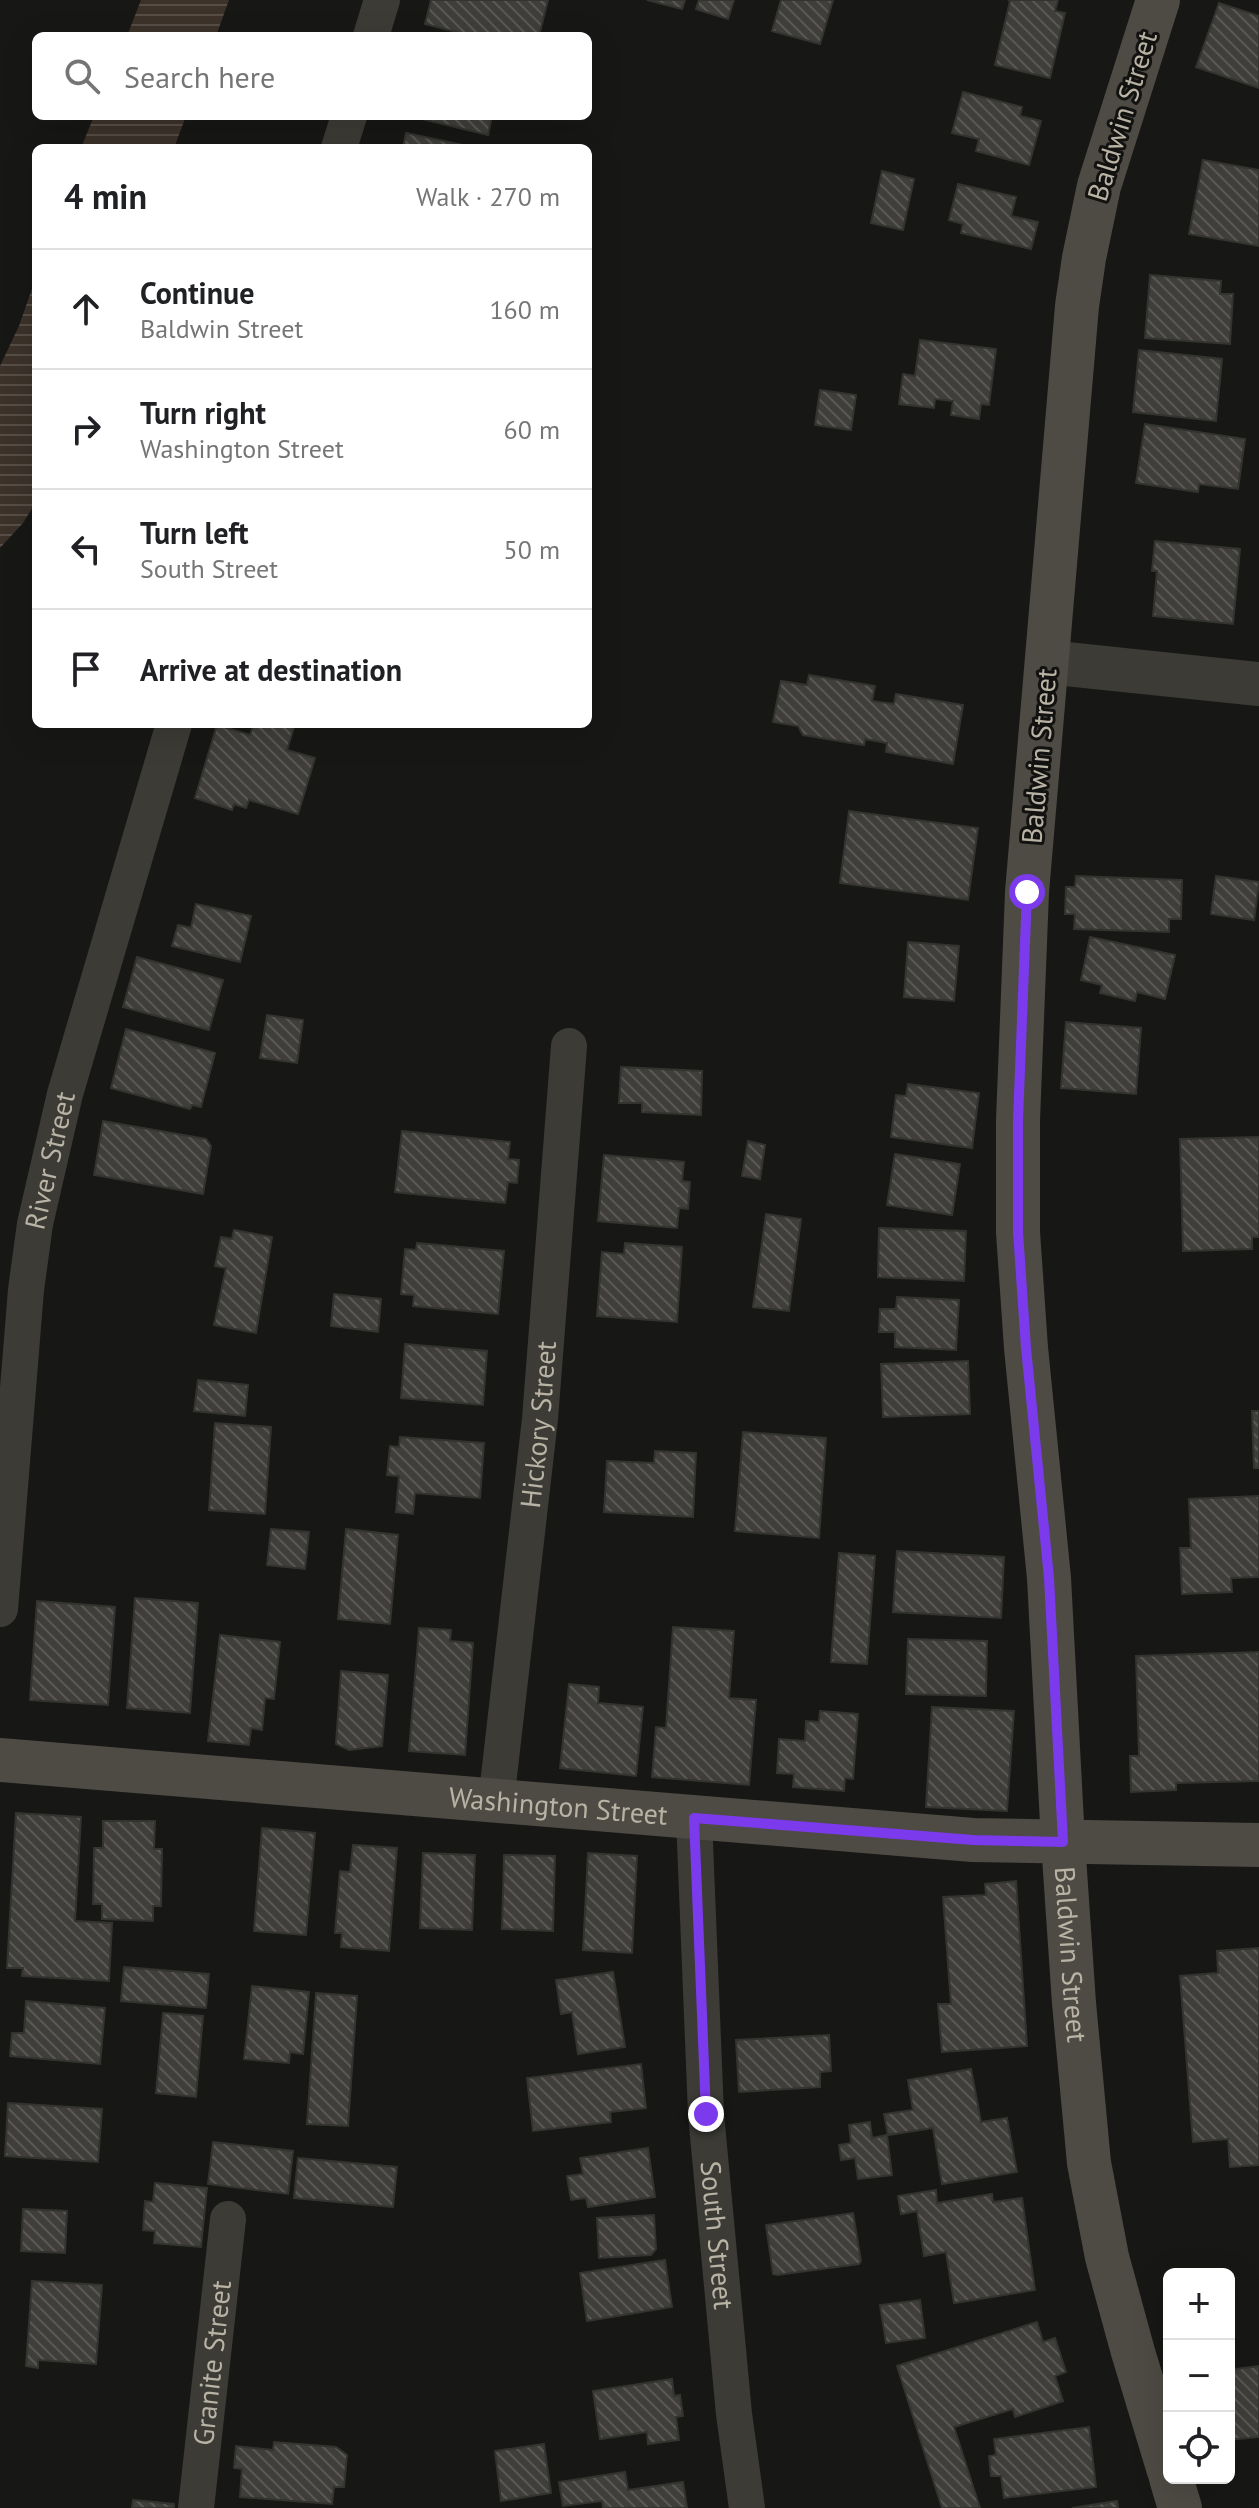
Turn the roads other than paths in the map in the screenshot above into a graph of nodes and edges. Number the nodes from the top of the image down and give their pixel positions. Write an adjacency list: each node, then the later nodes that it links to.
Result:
1 (382, 0): 3 (street)
2 (1158, 0): 6 (main road, Baldwin Street)
3 (372, 32)
4 (348, 120): 5 (street)
5 (340, 144)
6 (1047, 662): 7 (street); 14 (main road, Baldwin Street)
7 (1259, 684)
8 (173, 728): 10 (street, River Street)
9 (569, 1046): 12 (street, Hickory Street)
10 (0, 1609)
11 (0, 1760): 12 (main road, Washington Street)
12 (496, 1802): 13 (main road, Washington Street)
13 (694, 1818): 14 (main road, Washington Street); 20 (street, South Street)
14 (1063, 1842): 15 (main road, Washington Street); 17 (main road, Baldwin Street)
15 (1259, 1845)
16 (228, 2219): 19 (street, Granite Street)
17 (1163, 2451)
18 (1173, 2484): 21 (main road)
19 (196, 2508)
20 (747, 2508)
21 (1180, 2508)

